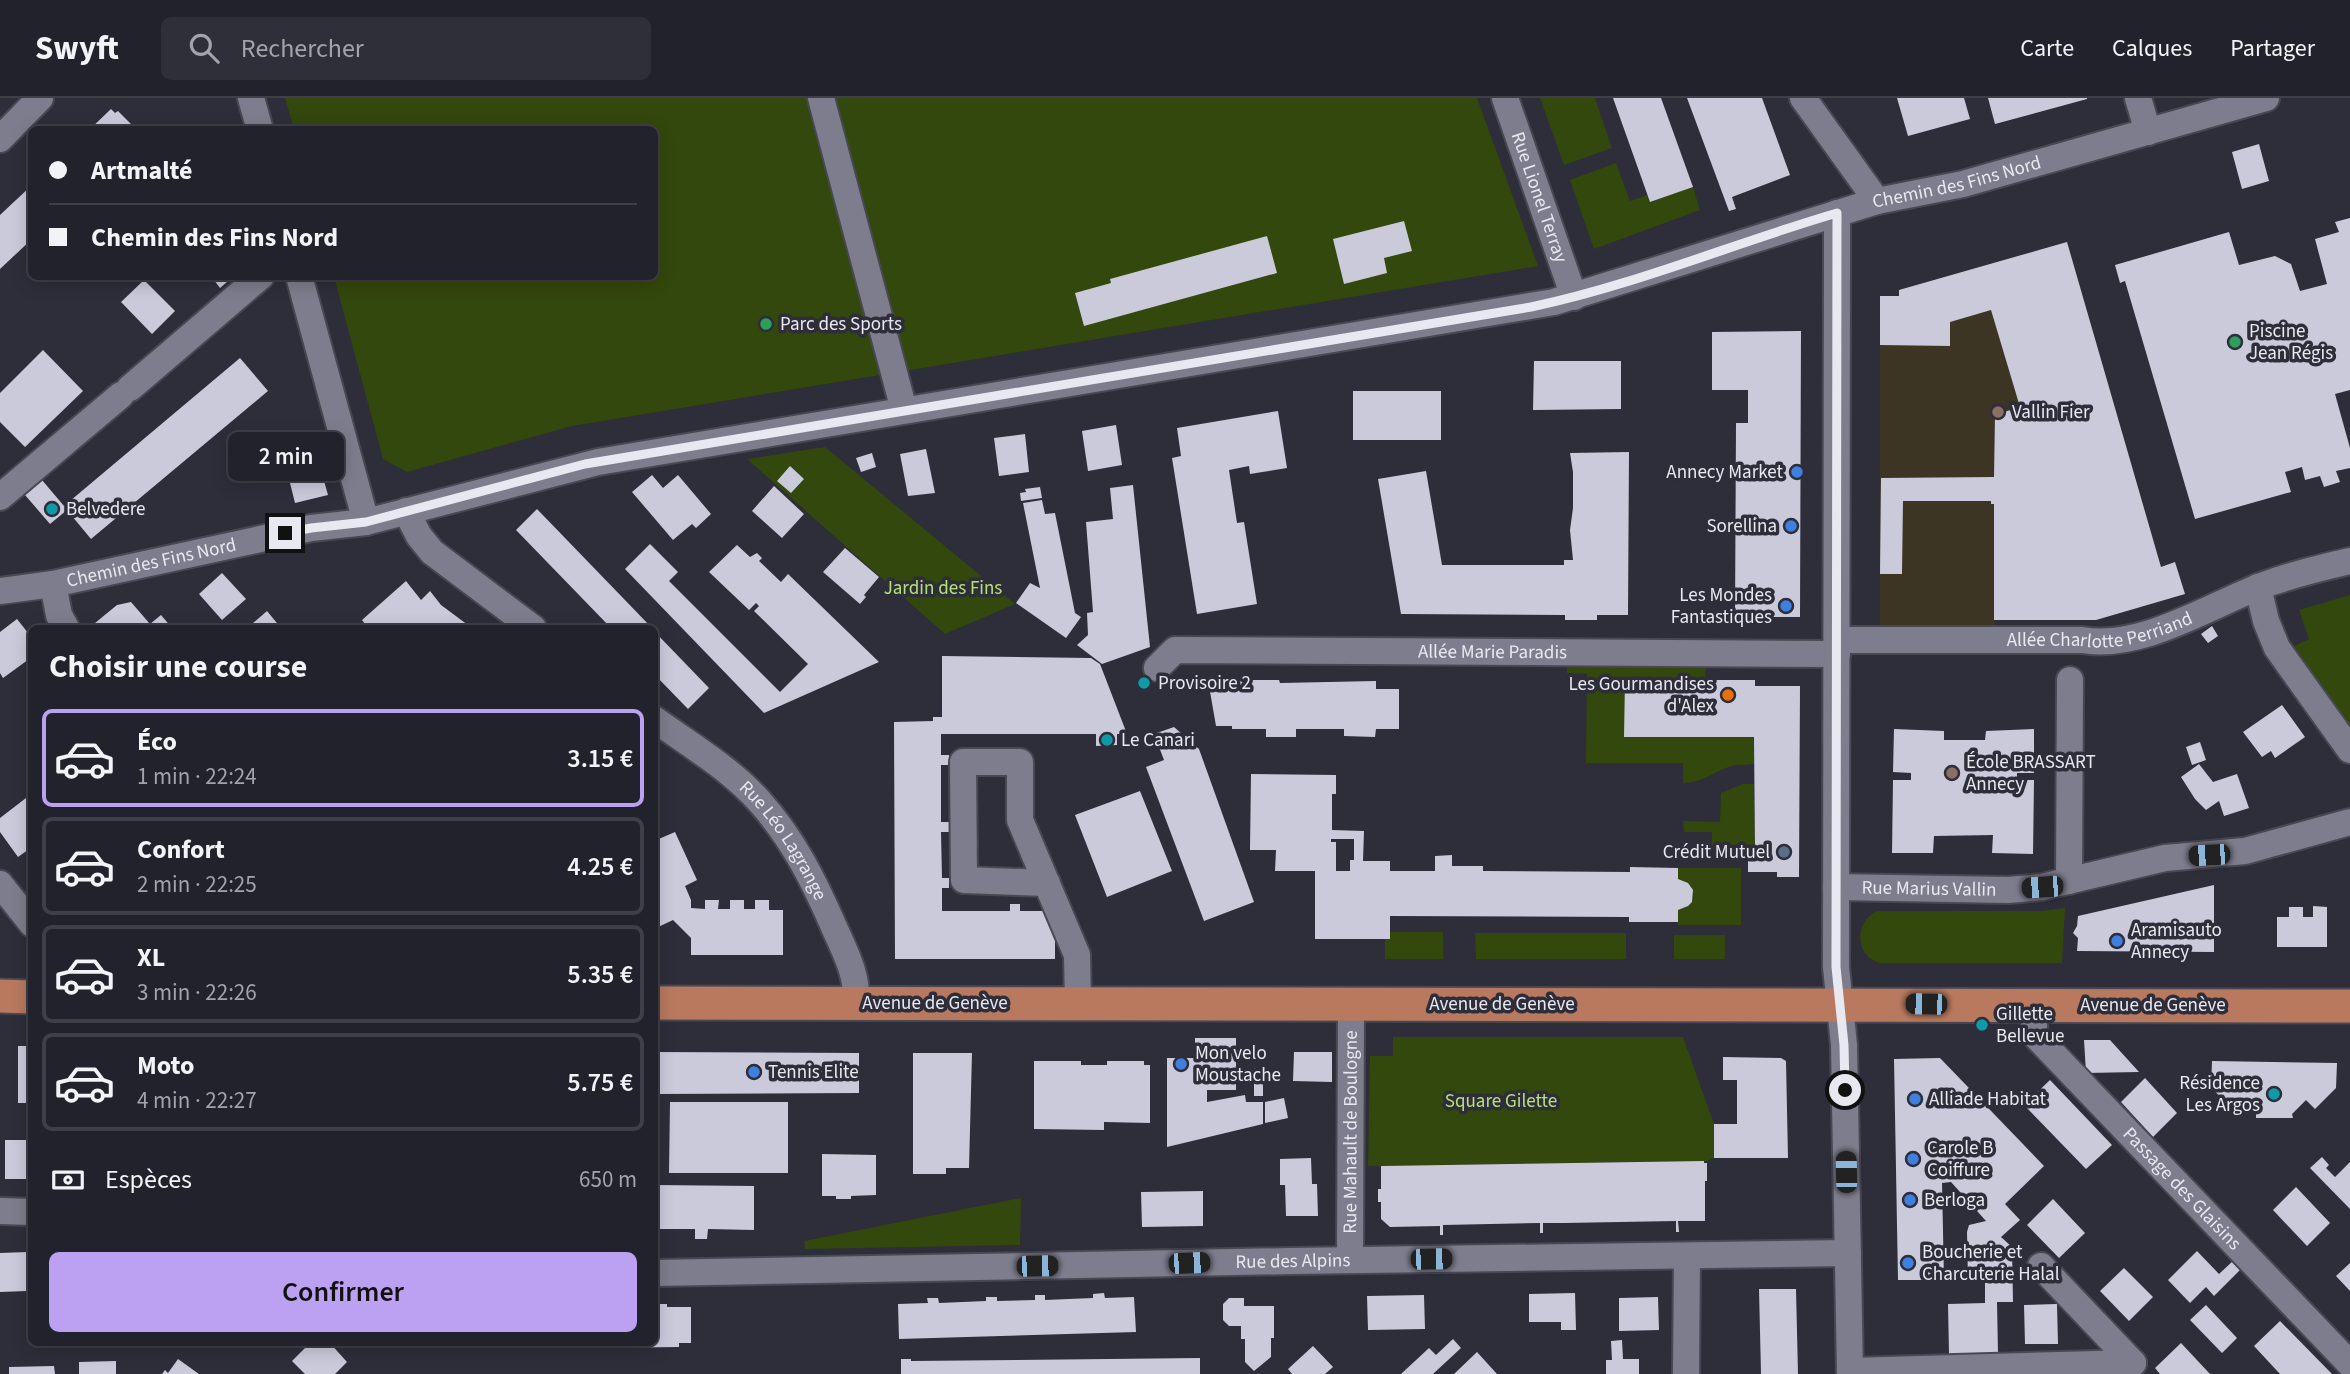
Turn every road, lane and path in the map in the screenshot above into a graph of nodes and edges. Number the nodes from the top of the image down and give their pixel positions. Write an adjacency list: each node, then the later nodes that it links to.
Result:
1 (40, 98): 10 (street)
2 (251, 98): 8 (street)
3 (821, 98): 16 (street)
4 (1505, 98): 15 (street, Rue Lionel Terray)
5 (1803, 98): 11 (street)
6 (2138, 98): 9 (street)
7 (2266, 98): 9 (street, Chemin des Fins Nord)
8 (259, 126)
9 (2148, 132): 11 (street, Chemin des Fins Nord)
10 (0, 139)
11 (1877, 201): 12 (street, Chemin des Fins Nord)
12 (1837, 213): 15 (street, Chemin des Fins Nord); 26 (street)
13 (256, 280): 17 (street)
14 (300, 280): 19 (street)
15 (1574, 297): 16 (street, Chemin des Fins Nord)
16 (904, 410): 18 (street, Chemin des Fins Nord)
17 (0, 497)
18 (406, 512): 19 (street, Chemin des Fins Nord); 25 (street)
19 (366, 522): 21 (street, Chemin des Fins Nord)
20 (2350, 561): 22 (street, Allée Charlotte Perriand)
21 (53, 584): 23 (street, Chemin des Fins Nord); 24 (street)
22 (2258, 587): 26 (street, Allée Charlotte Perriand); 30 (street)
23 (0, 590)
24 (64, 625)
25 (529, 625)
26 (1837, 647): 27 (street, Allée Marie Paradis); 35 (street)
27 (1157, 668)
28 (2070, 680): 32 (street)
29 (658, 722): 40 (street, Rue Léo Lagrange)
30 (2350, 750)
31 (2350, 822): 32 (street, Rue Marius Vallin)
32 (2069, 881): 35 (street, Rue Marius Vallin)
33 (1047, 883): 33 (street); 41 (street)
34 (0, 884): 36 (street)
35 (1836, 887): 43 (street)
36 (28, 919)
37 (0, 996): 38 (main road)
38 (28, 997)
39 (658, 1003): 40 (main road, Avenue de Genève)
40 (856, 1003): 41 (main road, Avenue de Genève)
41 (1078, 1003): 42 (main road, Avenue de Genève)
42 (1351, 1004): 43 (main road, Avenue de Genève); 50 (street, Rue Mahault de Boulogne)
43 (1839, 1004): 44 (main road, Avenue de Genève); 48 (street)
44 (2034, 1005): 45 (main road, Avenue de Genève); 53 (street, Passage des Glaisins)
45 (2350, 1006)
46 (0, 1211): 47 (street)
47 (28, 1212)
48 (1848, 1253): 49 (street, Rue des Alpins); 54 (street)
49 (1687, 1256): 50 (street, Rue des Alpins); 55 (street)
50 (1350, 1260): 52 (street, Rue des Alpins)
51 (2041, 1266): 54 (street)
52 (658, 1273)
53 (2350, 1364)
54 (1850, 1372)
55 (1686, 1374)

